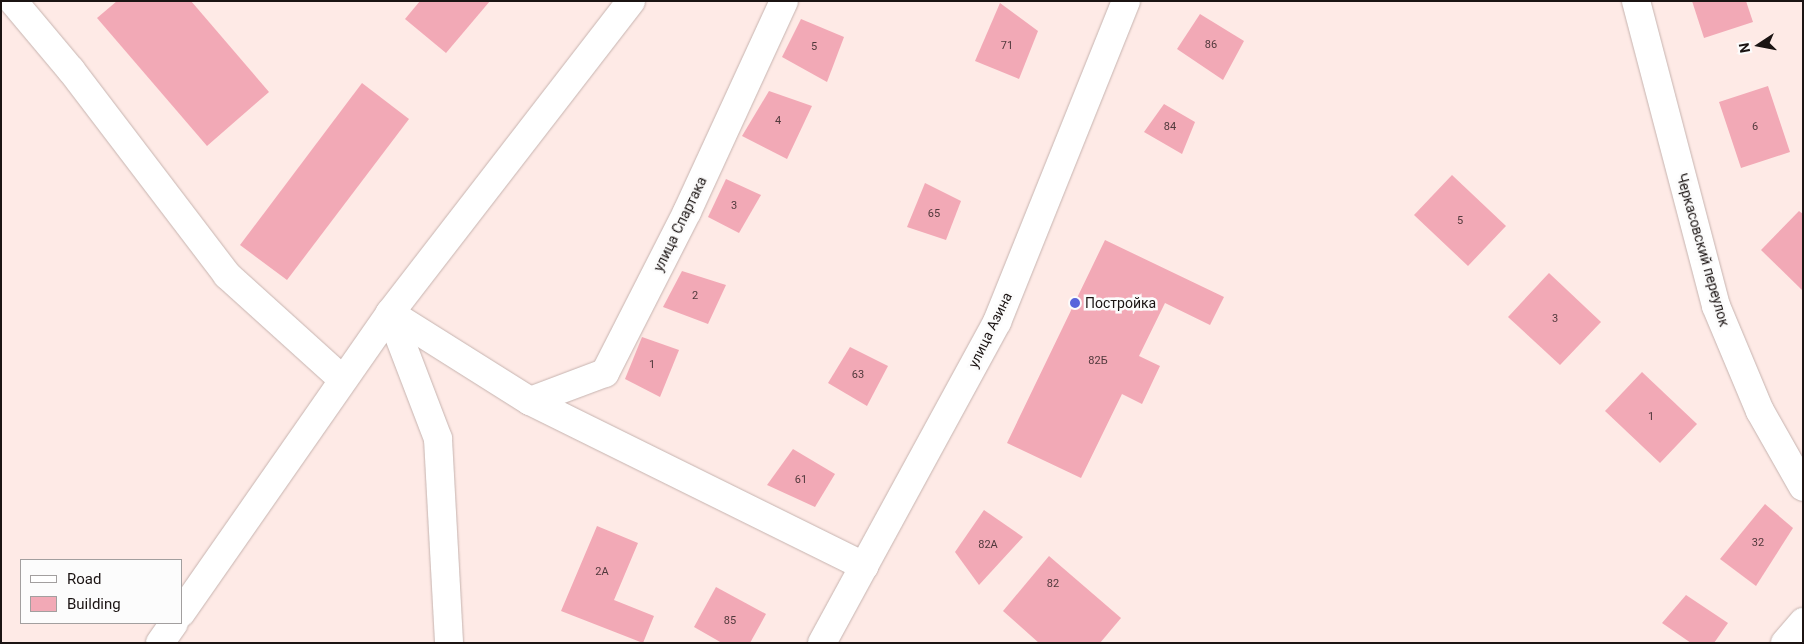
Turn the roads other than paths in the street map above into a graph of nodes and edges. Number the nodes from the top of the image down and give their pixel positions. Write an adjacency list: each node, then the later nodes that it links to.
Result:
1 (12, 1): 7 (street)
2 (631, 1): 6 (street)
3 (784, 1): 8 (street, улица Спартака)
4 (1126, 1): 10 (street, улица Азина)
5 (1636, 1): 9 (street, Черкасовский переулок)
6 (390, 313): 7 (street); 8 (street); 15 (street)
7 (342, 379): 11 (street)
8 (530, 401): 10 (street)
9 (1803, 487)
10 (864, 566): 16 (street, улица Азина)
11 (182, 612)
12 (1803, 622): 17 (street)
13 (173, 624): 14 (street)
14 (160, 643)
15 (449, 643)
16 (822, 643)
17 (1786, 643)

